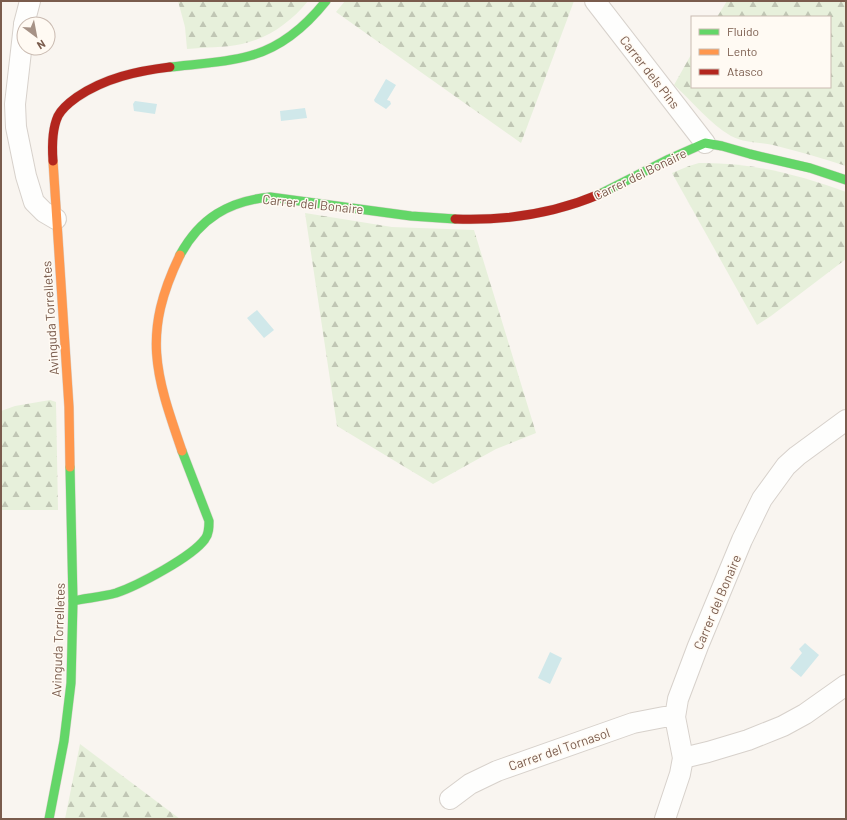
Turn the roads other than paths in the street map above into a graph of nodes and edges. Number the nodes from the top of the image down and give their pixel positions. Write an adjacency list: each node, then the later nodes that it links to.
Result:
1 (30, 1): 4 (street)
2 (326, 1): 8 (street, Avinguda Torrelletes)
3 (595, 1): 6 (street, Carrer dels Pins)
4 (26, 16)
5 (20, 56): 8 (street)
6 (705, 143): 7 (street); 10 (street, Carrer del Bonaire)
7 (846, 180)
8 (56, 219): 10 (street, Avinguda Torrelletes)
9 (846, 420): 12 (street, Carrer del Bonaire)
10 (73, 601): 15 (street, Avinguda Torrelletes)
11 (846, 685): 13 (street)
12 (675, 717): 13 (street, Carrer del Bonaire); 14 (street, Carrer del Tornasol)
13 (683, 758): 16 (street, Carrer del Bonaire)
14 (450, 799)
15 (49, 819)
16 (665, 819)

